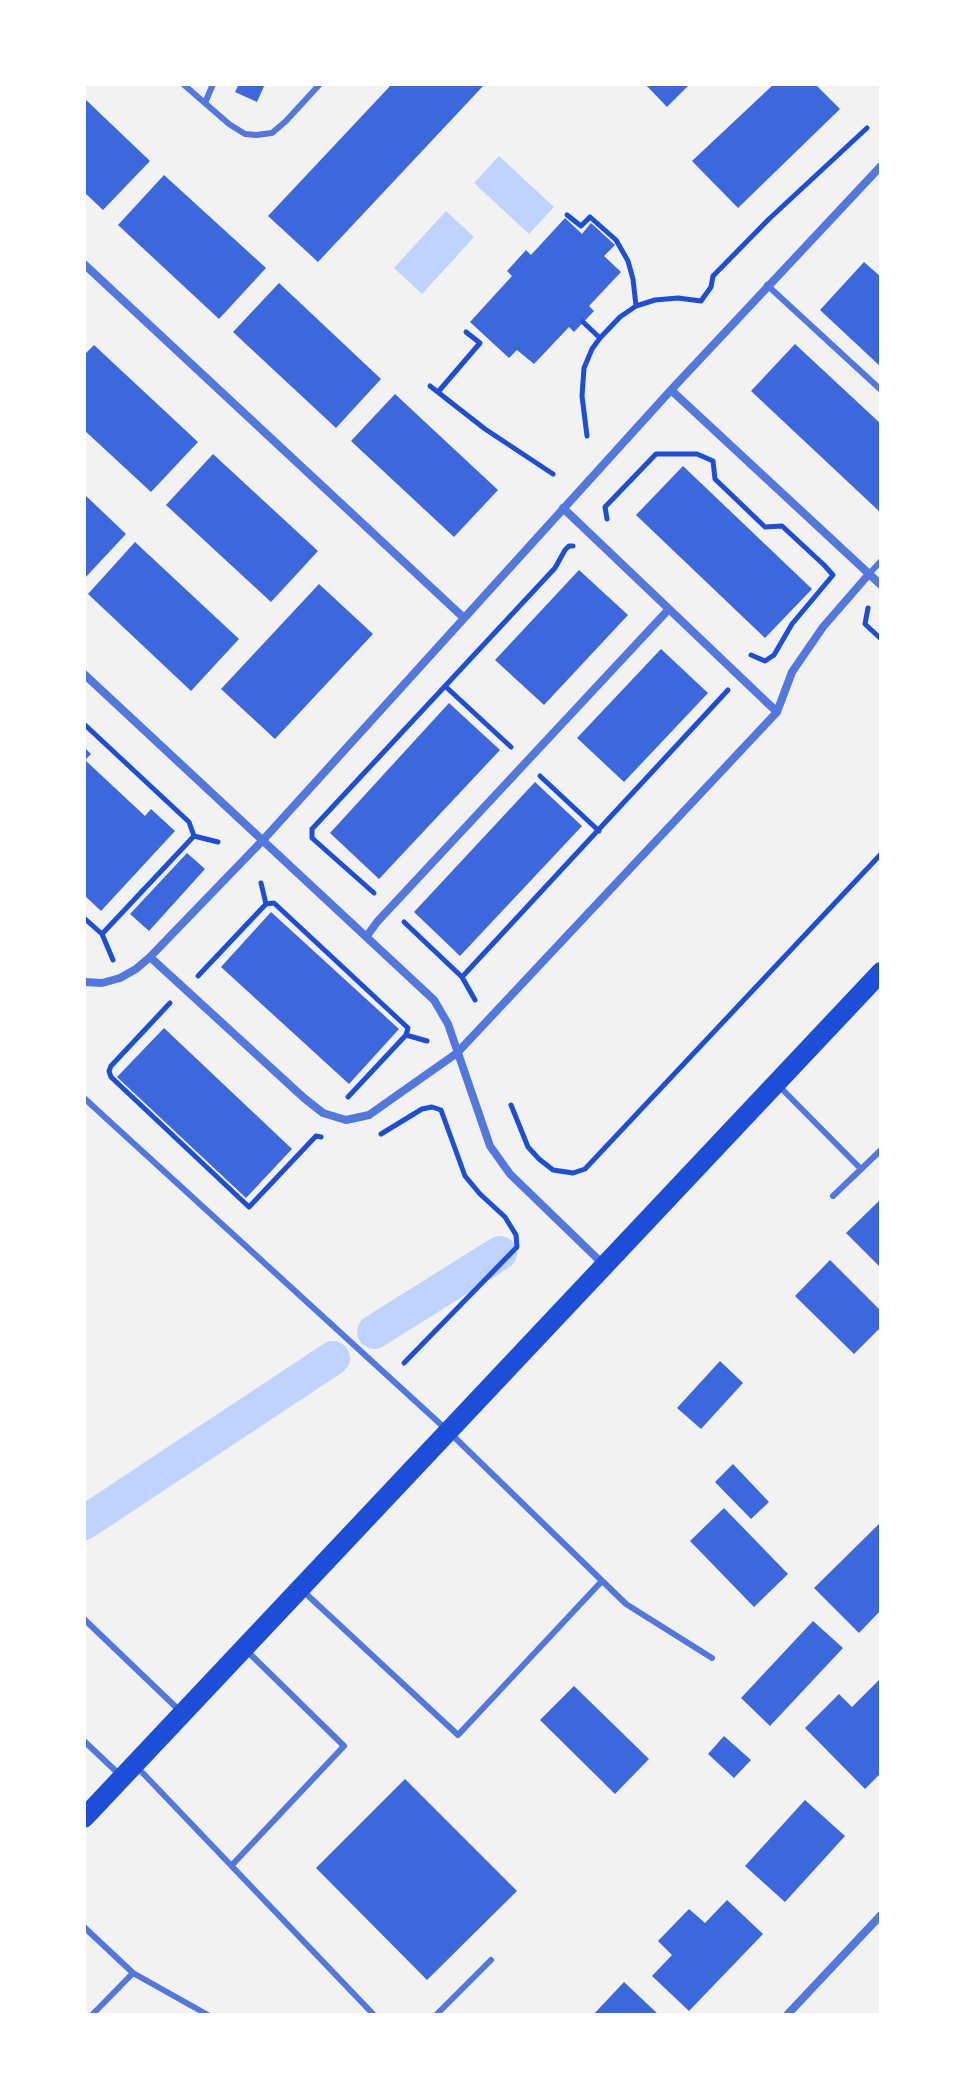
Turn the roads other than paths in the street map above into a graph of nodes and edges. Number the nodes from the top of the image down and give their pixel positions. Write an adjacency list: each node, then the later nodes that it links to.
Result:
1 (183, 84): 4 (lane)
2 (213, 84): 4 (lane)
3 (320, 84): 4 (lane)
4 (205, 103)
5 (881, 166): 7 (street)
6 (84, 264): 15 (street)
7 (767, 285): 8 (street); 9 (lane)
8 (671, 390): 10 (street); 12 (street)
9 (881, 390)
10 (563, 508): 14 (street); 15 (street)
11 (881, 561): 12 (lane)
12 (869, 574): 13 (street); 17 (street)
13 (881, 585)
14 (669, 609): 17 (street); 19 (street)
15 (464, 618): 18 (street)
16 (84, 674): 18 (street)
17 (777, 712): 23 (street)
18 (263, 840): 19 (street); 20 (street)
19 (367, 936): 23 (street)
20 (150, 957): 22 (street); 23 (street)
21 (881, 972): 24 (main road)
22 (84, 982)
23 (457, 1053): 29 (street)
24 (776, 1083): 27 (lane); 29 (main road)
25 (84, 1098): 30 (lane)
26 (881, 1150): 27 (lane)
27 (861, 1169): 28 (lane)
28 (833, 1196)
29 (604, 1266): 30 (main road)
30 (448, 1431): 31 (lane); 32 (main road)
31 (601, 1582): 32 (lane); 35 (lane)
32 (301, 1588): 34 (main road)
33 (84, 1619): 36 (lane)
34 (244, 1648): 36 (main road); 40 (lane)
35 (712, 1658)
36 (183, 1713): 38 (main road)
37 (84, 1741): 38 (lane)
38 (128, 1771): 39 (main road); 40 (lane)
39 (84, 1818)
40 (232, 1865): 47 (lane)
41 (881, 1915): 49 (street)
42 (84, 1927): 44 (lane)
43 (491, 1960): 48 (lane)
44 (133, 1973): 45 (lane); 46 (lane)
45 (92, 2015)
46 (208, 2015)
47 (374, 2015)
48 (436, 2015)
49 (787, 2015)

